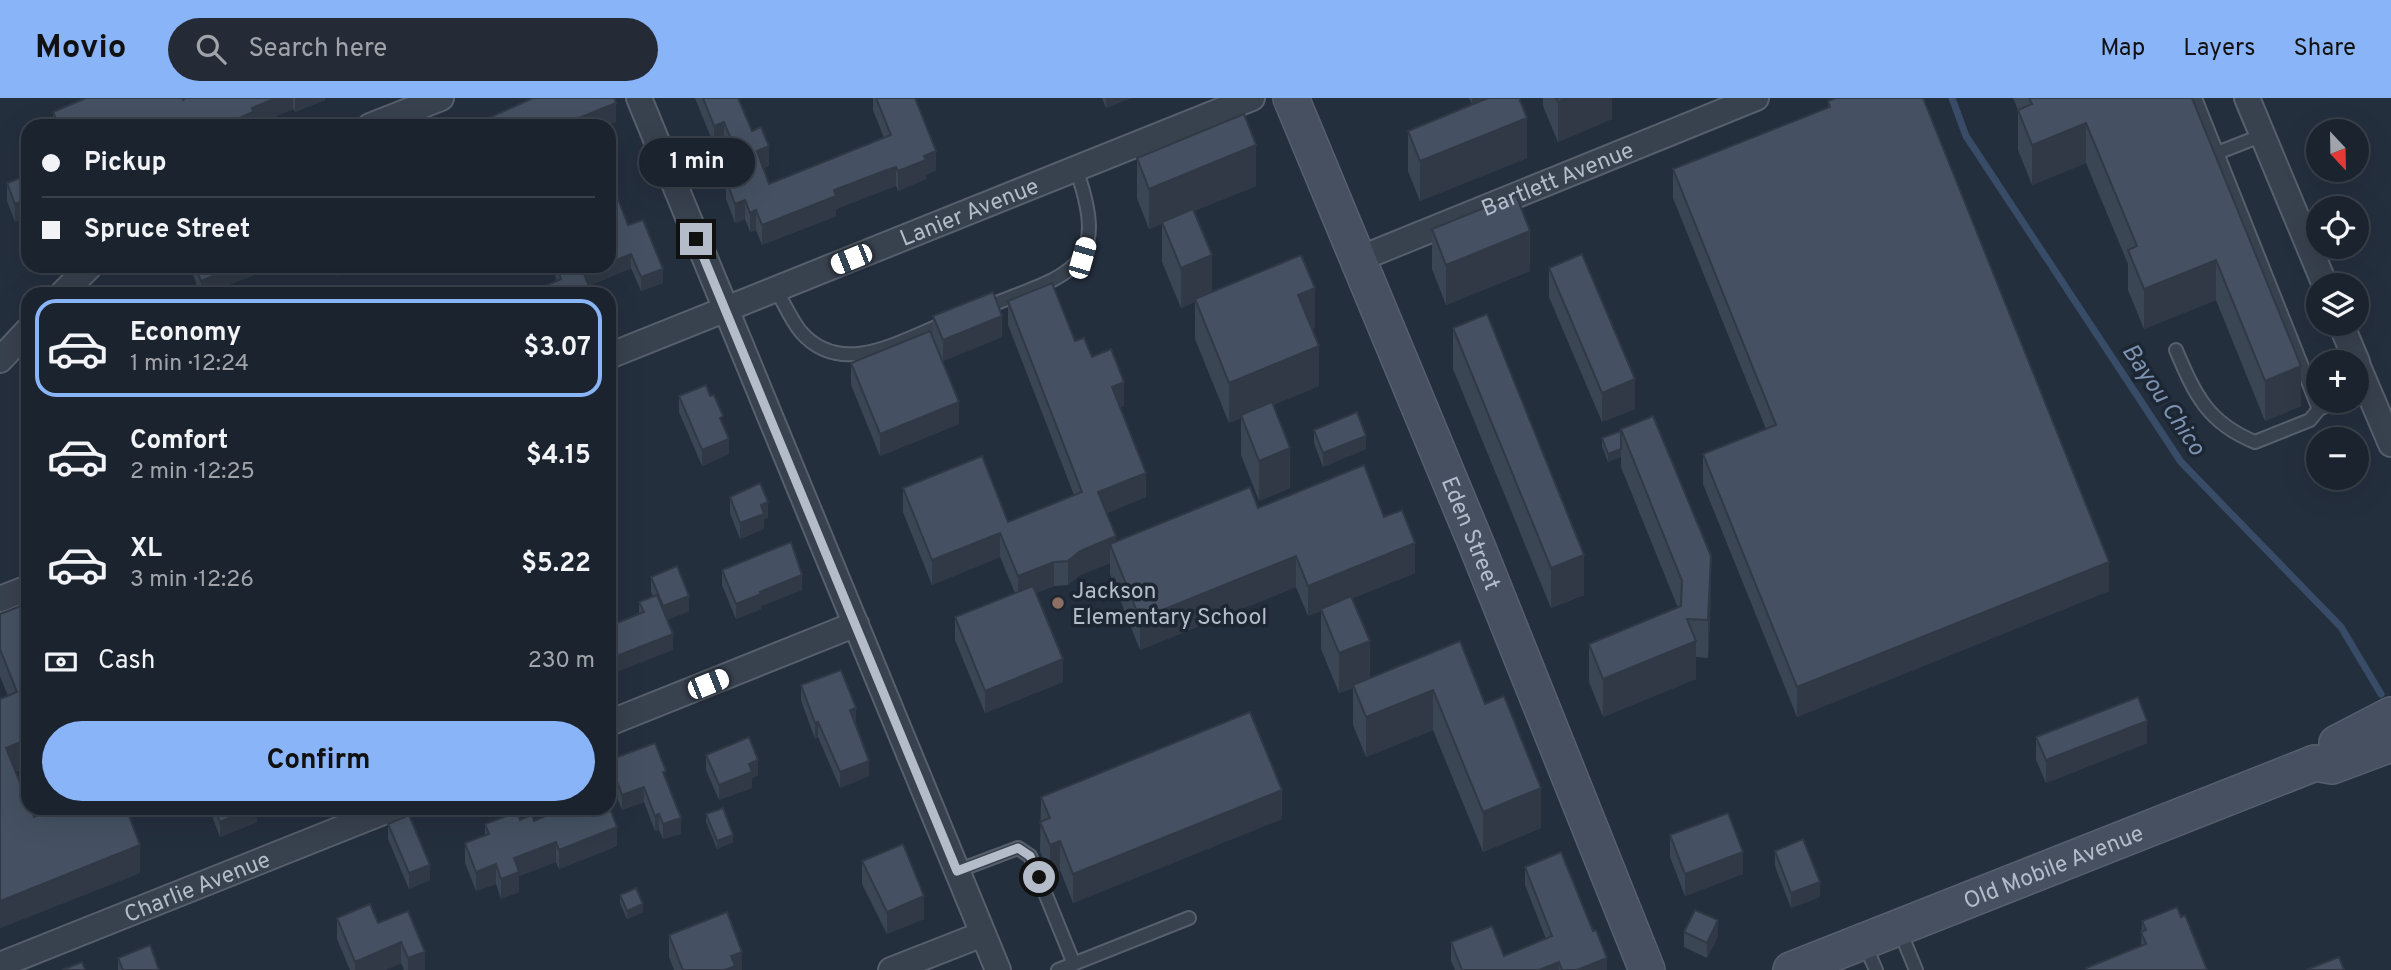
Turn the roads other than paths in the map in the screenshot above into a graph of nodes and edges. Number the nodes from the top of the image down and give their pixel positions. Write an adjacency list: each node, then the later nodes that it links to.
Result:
1 (441, 98): 8 (street)
2 (639, 98): 17 (street)
3 (1252, 98): 11 (street, Lanier Avenue)
4 (1291, 98): 12 (street, Eden Street)
5 (1756, 98): 12 (street, Bartlett Avenue)
6 (2195, 98): 10 (lane)
7 (2247, 98): 9 (street)
8 (388, 119)
9 (2263, 135): 10 (lane); 14 (street)
10 (2217, 153): 22 (lane)
11 (1076, 169): 16 (street, Lanier Avenue); 16 (lane)
12 (1359, 259): 44 (street, Eden Street)
13 (83, 273): 15 (street)
14 (2320, 273)
15 (69, 287)
16 (776, 289): 17 (street, Lanier Avenue)
17 (724, 310): 20 (street, Lanier Avenue); 28 (street)
18 (21, 338): 21 (street)
19 (2176, 350): 24 (lane)
20 (616, 353)
21 (0, 360)
22 (2306, 376)
23 (2369, 403): 25 (street)
24 (2316, 413)
25 (2391, 444)
26 (21, 591): 27 (street)
27 (0, 599)
28 (856, 624): 30 (street); 34 (street)
29 (2391, 715): 32 (street, Old Mobile Avenue)
30 (616, 720)
31 (2391, 744): 32 (street, Old Mobile Avenue)
32 (2315, 763): 36 (street, Old Mobile Avenue)
33 (375, 815): 40 (street, Charlie Avenue)
34 (957, 871): 37 (street); 39 (lane)
35 (1189, 918): 39 (lane)
36 (1899, 927): 38 (street, Old Mobile Avenue); 46 (lane)
37 (983, 934): 41 (street); 42 (street)
38 (1870, 956): 45 (street, Old Mobile Avenue)
39 (1074, 964): 43 (lane)
40 (0, 965)
41 (891, 970)
42 (998, 970)
43 (1058, 970)
44 (1647, 970)
45 (1791, 970)
46 (1916, 970)

